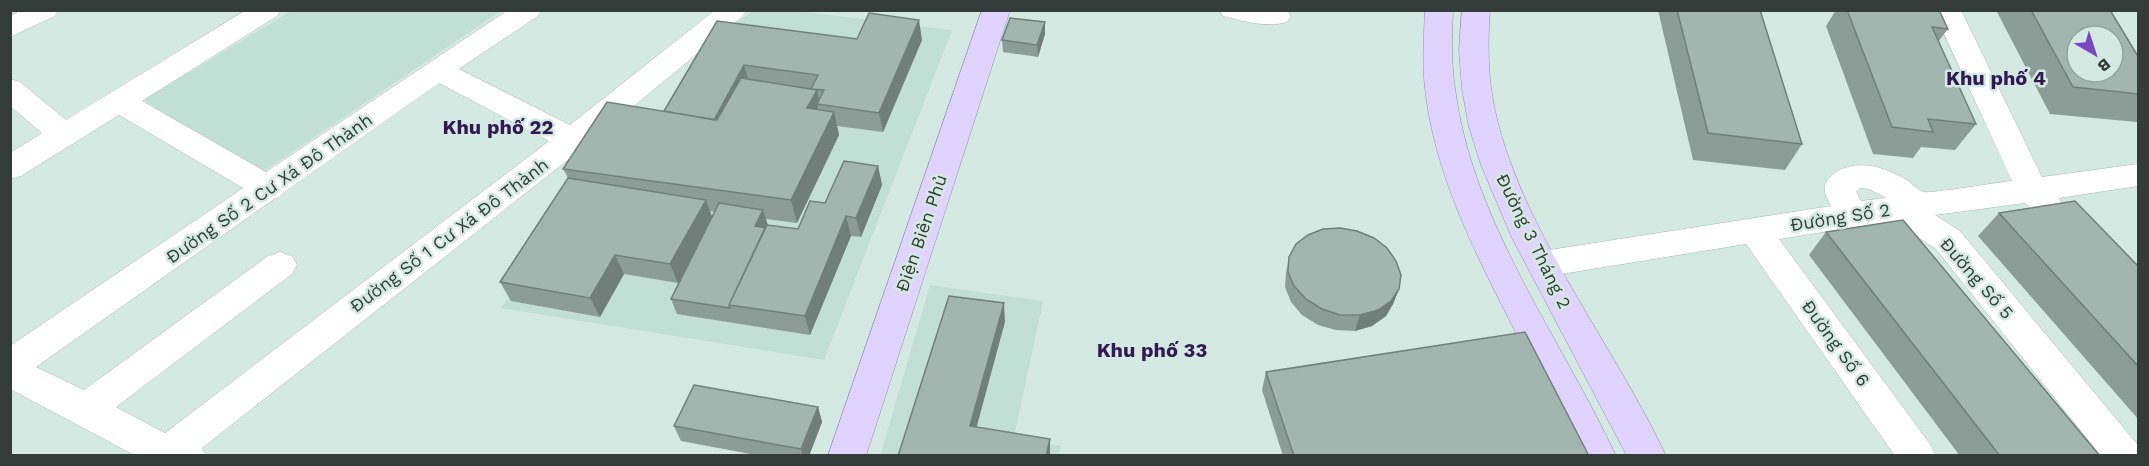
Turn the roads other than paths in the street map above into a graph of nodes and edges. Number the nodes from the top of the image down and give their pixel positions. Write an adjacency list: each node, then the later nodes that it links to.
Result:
1 (45, 10): 11 (street)
2 (267, 10): 14 (street)
3 (528, 10): 12 (street, Ðường Số 2 Cư Xá Đô Thành)
4 (733, 10): 16 (street, Ðường Số 1 Cư Xá Đô Thành)
5 (996, 10): 31 (main road, Điện Biên Phủ)
6 (1233, 10): 10 (street)
7 (1439, 10): 32 (main road)
8 (1476, 10): 25 (main road, Đường 3 Tháng 2)
9 (1947, 10): 20 (street)
10 (1277, 16)
11 (10, 28)
12 (437, 70): 16 (street); 19 (street, Ðường Số 2 Cư Xá Đô Thành)
13 (14, 98): 15 (street)
14 (119, 101): 15 (street); 19 (street)
15 (64, 135): 17 (street)
16 (572, 140): 30 (street, Ðường Số 1 Cư Xá Đô Thành)
17 (10, 168)
18 (2139, 175): 20 (street, Đường Số 2)
19 (269, 189): 27 (street, Ðường Số 2 Cư Xá Đô Thành)
20 (2032, 189): 21 (street, Đường Số 2); 22 (street)
21 (1908, 207): 23 (street, Đường Số 2); 24 (street); 35 (street, Đường Số 5)
22 (2065, 224)
23 (1754, 230): 25 (street, Đường Số 2); 34 (street, Đường Số 6)
24 (1901, 247)
25 (1543, 264): 33 (main road, Đường 3 Tháng 2)
26 (280, 265): 29 (street)
27 (10, 366)
28 (10, 372): 29 (street)
29 (86, 409): 30 (street)
30 (172, 454)
31 (847, 456)
32 (1597, 456)
33 (1647, 456)
34 (1917, 456)
35 (2124, 456)

